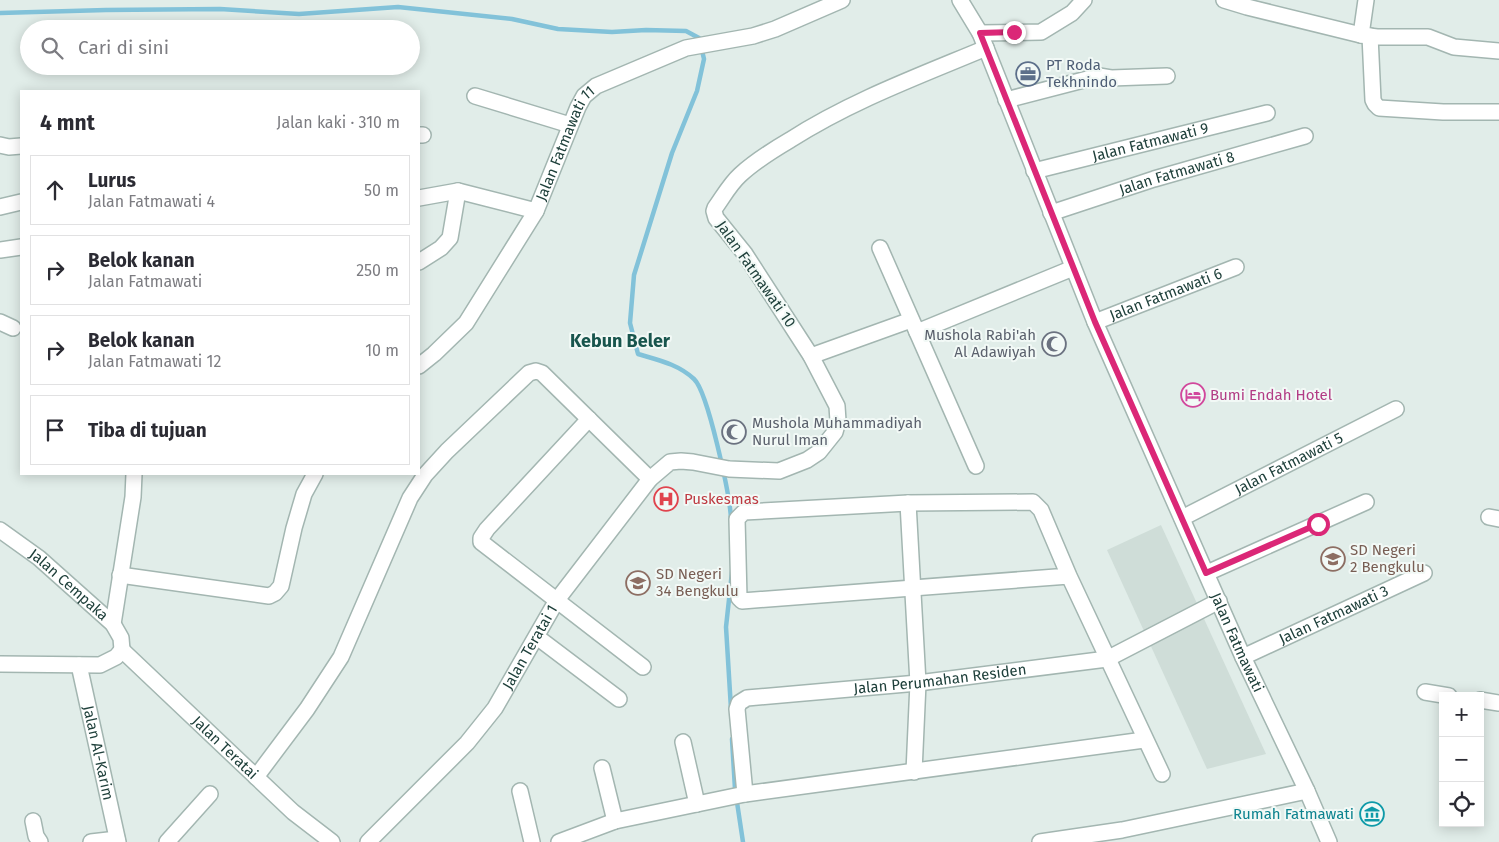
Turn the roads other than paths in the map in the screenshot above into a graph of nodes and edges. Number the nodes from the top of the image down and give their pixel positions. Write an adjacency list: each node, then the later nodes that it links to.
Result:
1 (842, 0): 15 (street, Jalan Fatmawati 11)
2 (960, 0): 6 (street, Jalan Fatmawati)
3 (1084, 0): 6 (street)
4 (1224, 0): 7 (street)
5 (1366, 0): 7 (street)
6 (980, 33): 8 (street, Jalan Fatmawati)
7 (1365, 35): 9 (street); 13 (street)
8 (986, 48): 12 (street, Jalan Fatmawati); 34 (street, Jalan Fatmawati 10)
9 (1499, 51)
10 (1167, 76): 12 (street)
11 (475, 96): 15 (street)
12 (1006, 100): 19 (street, Jalan Fatmawati)
13 (1499, 112)
14 (1267, 113): 19 (street, Jalan Fatmawati 9)
15 (570, 125): 24 (street, Jalan Fatmawati 11)
16 (1304, 136): 25 (street, Jalan Fatmawati 8)
17 (0, 145): 18 (street)
18 (20, 146)
19 (1034, 171): 25 (street, Jalan Fatmawati)
20 (458, 191): 21 (street, Jalan Fatmawati 11); 24 (street, Jalan Fatmawati 11); 29 (street)
21 (420, 198)
22 (20, 202): 23 (street)
23 (0, 207)
24 (536, 211): 35 (street)
25 (1051, 213): 31 (street, Jalan Fatmawati)
26 (20, 247): 28 (street)
27 (880, 248): 33 (street)
28 (0, 250)
29 (420, 261)
30 (1236, 267): 32 (street, Jalan Fatmawati 6)
31 (1073, 268): 32 (street, Jalan Fatmawati); 33 (street)
32 (1095, 322): 45 (street, Jalan Fatmawati)
33 (914, 326): 34 (street); 39 (street)
34 (811, 356): 38 (street, Jalan Fatmawati 10)
35 (420, 365)
36 (1396, 409): 45 (street, Jalan Fatmawati 5)
37 (589, 419): 42 (street); 52 (street); 73 (street)
38 (693, 462): 42 (street, Jalan Teratai 1)
39 (976, 466)
40 (134, 475): 49 (street)
41 (314, 475): 49 (street)
42 (650, 479): 52 (street, Jalan Teratai 1)
43 (1366, 502): 47 (street)
44 (908, 503): 50 (street); 51 (street); 51 (street)
45 (1182, 518): 47 (street, Jalan Fatmawati)
46 (0, 530): 54 (street, Jalan Cempaka)
47 (1206, 573): 53 (street, Jalan Fatmawati)
48 (1424, 573): 57 (street, Jalan Fatmawati 3)
49 (120, 575): 54 (street)
50 (1069, 576): 51 (street); 58 (street)
51 (912, 588): 62 (street)
52 (557, 600): 55 (street, Jalan Teratai 1); 61 (street)
53 (1219, 601): 57 (street, Jalan Fatmawati); 58 (street, Jalan Perumahan Residen)
54 (113, 624): 56 (street, Jalan Cempaka)
55 (537, 637): 65 (street); 86 (street, Jalan Teratai 1)
56 (122, 650): 60 (street); 73 (street, Jalan Teratai)
57 (1243, 657): 75 (street, Jalan Fatmawati)
58 (1107, 659): 62 (street, Jalan Perumahan Residen); 68 (street)
59 (0, 664): 60 (street)
60 (79, 665): 81 (street, Jalan Al-Karim)
61 (643, 667)
62 (918, 683): 71 (street); 77 (street, Jalan Perumahan Residen)
63 (1425, 692): 64 (street)
64 (1439, 694)
65 (619, 699)
66 (1484, 701): 67 (street)
67 (1499, 703)
68 (1144, 740): 71 (street); 72 (street)
69 (683, 742): 78 (street)
70 (602, 768): 80 (street)
71 (914, 772): 77 (street)
72 (1162, 774)
73 (256, 777): 85 (street, Jalan Teratai)
74 (520, 791): 87 (street)
75 (1307, 791): 89 (street); 90 (street, Jalan Fatmawati)
76 (210, 794): 84 (street)
77 (739, 795): 78 (street)
78 (697, 804): 80 (street)
79 (33, 821): 82 (street)
80 (615, 821): 88 (street)
81 (117, 841): 83 (street)
82 (40, 842)
83 (91, 842)
84 (167, 842)
85 (332, 842)
86 (368, 842)
87 (532, 842)
88 (559, 842)
89 (1040, 842)
90 (1329, 842)

